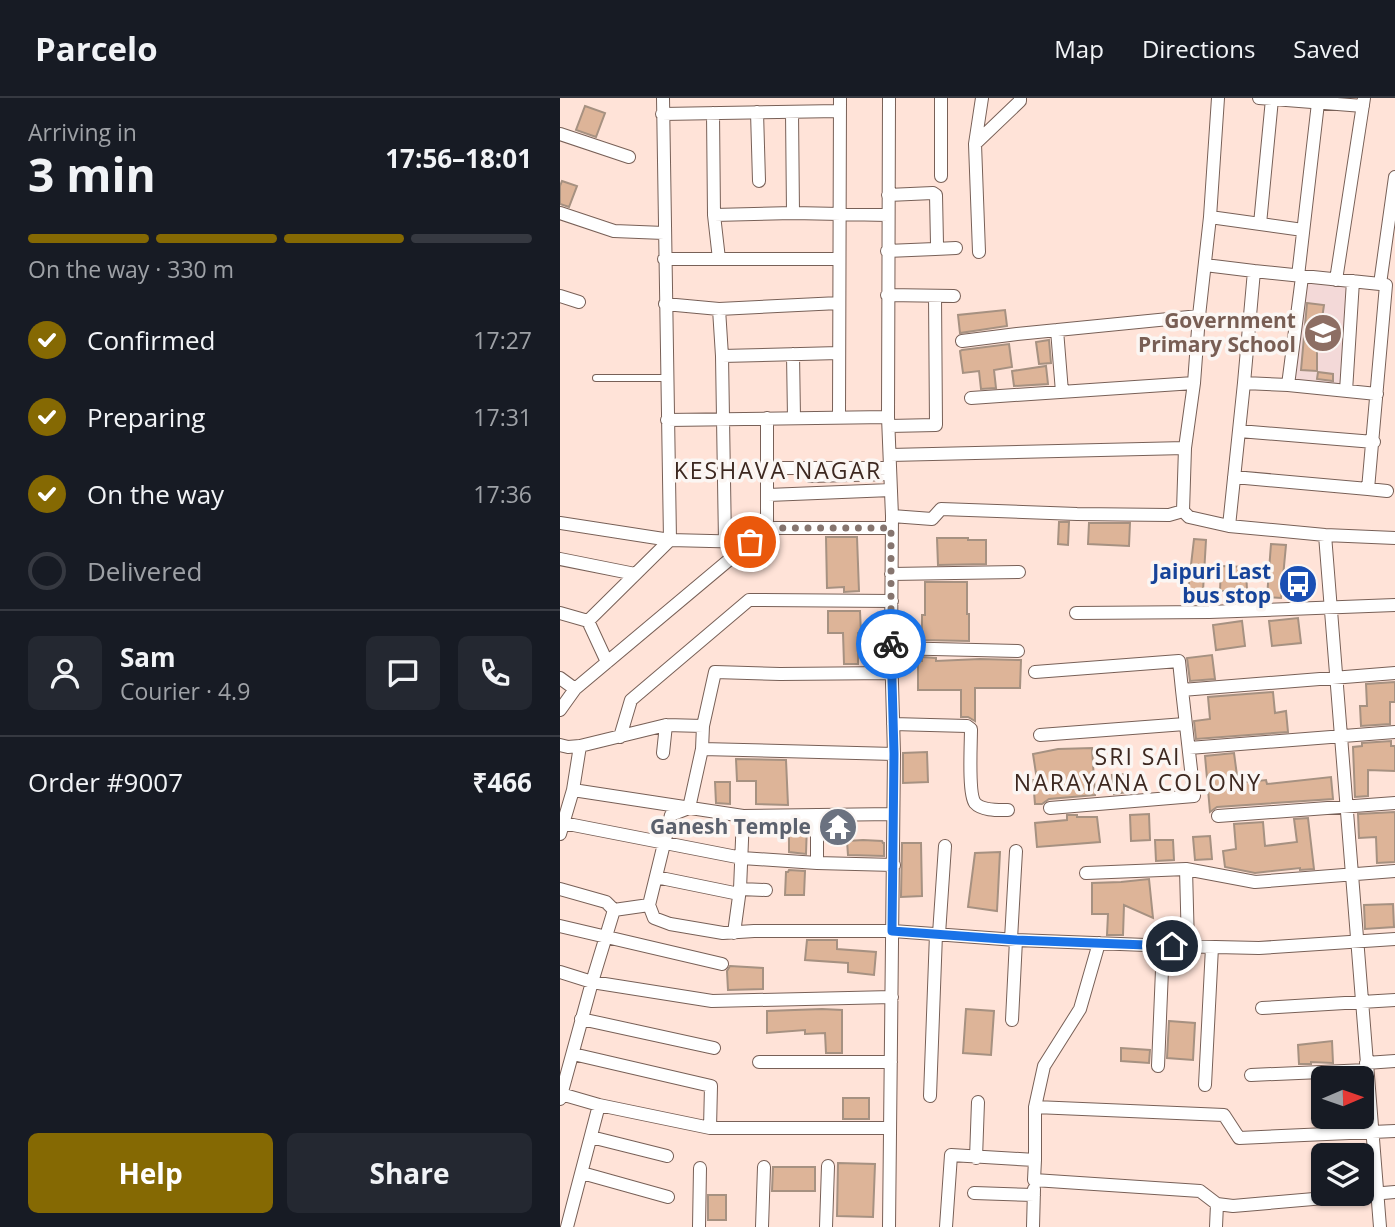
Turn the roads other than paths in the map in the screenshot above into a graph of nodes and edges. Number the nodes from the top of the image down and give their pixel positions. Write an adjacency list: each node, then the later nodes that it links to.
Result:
1 (663, 98): 15 (street)
2 (889, 98): 22 (street)
3 (941, 98): 19 (street)
4 (982, 98): 17 (street)
5 (1020, 98): 17 (street)
6 (1218, 98): 28 (street)
7 (1259, 98): 8 (street)
8 (1272, 99): 10 (street); 29 (street)
9 (1363, 102): 10 (street); 42 (street)
10 (1318, 103): 30 (street)
11 (840, 105): 12 (street); 25 (street)
12 (792, 111): 13 (street); 24 (street)
13 (757, 112): 14 (street); 21 (street)
14 (713, 113): 15 (street); 26 (street)
15 (662, 114): 31 (street)
16 (560, 134): 18 (street)
17 (975, 144): 35 (street)
18 (629, 157)
19 (941, 176)
20 (1395, 177): 44 (street)
21 (759, 181)
22 (888, 195): 27 (street); 32 (street)
23 (560, 213): 31 (street)
24 (793, 214): 25 (street); 26 (street)
25 (840, 214): 27 (street); 38 (street)
26 (714, 215): 37 (street)
27 (888, 215): 34 (street)
28 (1210, 217): 29 (street); 39 (street)
29 (1260, 224): 30 (street)
30 (1303, 230): 41 (street)
31 (664, 233): 36 (street)
32 (935, 248): 33 (street); 34 (street)
33 (956, 248)
34 (887, 251): 46 (street)
35 (979, 252)
36 (664, 259): 37 (street); 51 (street)
37 (719, 259): 38 (street)
38 (839, 259): 50 (street)
39 (1205, 265): 40 (street); 53 (street)
40 (1254, 271): 41 (street); 62 (street)
41 (1300, 276): 42 (street); 63 (street)
42 (1336, 280): 43 (street)
43 (1353, 281): 44 (street); 64 (street)
44 (1380, 284): 66 (street)
45 (560, 296): 49 (street)
46 (887, 296): 47 (street); 73 (street)
47 (935, 296): 48 (street); 73 (street)
48 (954, 296)
49 (579, 302)
50 (839, 303): 52 (street); 56 (street)
51 (665, 304): 52 (street); 60 (street)
52 (719, 309): 58 (street)
53 (1199, 316): 54 (street); 61 (street)
54 (1057, 330): 55 (street); 65 (street)
55 (962, 341)
56 (839, 353): 57 (street); 68 (street)
57 (793, 354): 58 (street); 70 (street)
58 (722, 356): 71 (street)
59 (596, 378): 60 (lane)
60 (667, 378): 72 (street)
61 (1194, 383): 65 (street); 76 (street)
62 (1244, 383): 63 (street); 74 (street)
63 (1289, 385): 64 (street)
64 (1346, 391): 66 (street)
65 (1062, 392): 67 (street)
66 (1377, 394): 75 (street)
67 (971, 398)
68 (839, 417): 70 (street); 73 (street)
69 (768, 418): 70 (street); 71 (street); 77 (street)
70 (794, 418)
71 (722, 419): 72 (street); 92 (street)
72 (667, 420): 91 (street)
73 (888, 421): 78 (street)
74 (1239, 431): 75 (street); 79 (street)
75 (1374, 442): 81 (street)
76 (1185, 448): 78 (street); 84 (street)
77 (768, 468): 78 (street); 83 (street)
78 (890, 472): 80 (lane); 83 (street); 85 (street)
79 (1234, 477): 81 (street); 87 (street)
80 (810, 479)
81 (1368, 489): 82 (street)
82 (1387, 491)
83 (768, 495): 88 (street)
84 (1183, 510): 85 (street); 87 (street)
85 (891, 522): 88 (street); 97 (street)
86 (560, 523): 91 (street)
87 (1229, 526): 89 (street)
88 (767, 528): 93 (street)
89 (1325, 536): 90 (street); 100 (street)
90 (1395, 538)
91 (670, 540): 92 (street); 96 (street)
92 (725, 542): 93 (street)
93 (750, 542): 106 (street)
94 (560, 559): 96 (street)
95 (1019, 572): 97 (street)
96 (635, 574): 103 (street)
97 (891, 574): 98 (street)
98 (892, 601): 104 (street); 122 (street)
99 (1395, 605): 100 (street)
100 (1331, 608): 102 (street); 110 (street)
101 (560, 613): 103 (street)
102 (1076, 613)
103 (588, 621): 106 (street)
104 (891, 648): 105 (street); 108 (street)
105 (1018, 651)
106 (607, 662): 112 (street)
107 (1035, 672): 113 (street)
108 (892, 673): 115 (street); 118 (street)
109 (1395, 673): 110 (street)
110 (1336, 677): 113 (street); 121 (street)
111 (560, 678): 112 (street)
112 (575, 689): 114 (street)
113 (1182, 690): 116 (street)
114 (560, 710)
115 (893, 724): 128 (street); 134 (street)
116 (1185, 724): 120 (street); 125 (street)
117 (666, 726): 118 (street); 122 (street); 127 (street)
118 (703, 726): 126 (street)
119 (1395, 732): 121 (street)
120 (1040, 735)
121 (1341, 736): 125 (street); 131 (street)
122 (620, 737): 124 (street)
123 (560, 745): 124 (street)
124 (580, 746): 129 (street)
125 (1189, 748): 133 (street)
126 (702, 749): 128 (street); 132 (street)
127 (663, 753)
128 (894, 754): 135 (street)
129 (573, 790): 132 (street); 139 (street)
130 (1395, 803): 131 (street)
131 (1347, 806): 138 (street); 149 (street)
132 (689, 808): 136 (street); 140 (street)
133 (1050, 808)
134 (1008, 810)
135 (893, 814): 137 (street); 145 (street)
136 (743, 816): 137 (street); 143 (street)
137 (817, 816): 144 (street)
138 (1218, 816)
139 (562, 829): 140 (street)
140 (664, 843): 143 (street); 150 (street)
141 (945, 846): 159 (street)
142 (1016, 851): 161 (street)
143 (742, 858): 144 (street); 153 (street)
144 (817, 863): 145 (street)
145 (894, 865): 157 (street)
146 (1186, 869): 148 (street); 149 (street); 166 (street)
147 (1395, 871): 149 (street)
148 (1086, 873)
149 (1352, 874): 163 (street)
150 (656, 877): 153 (street); 154 (street)
151 (560, 889): 155 (street)
152 (766, 890): 153 (street)
153 (740, 891): 158 (street)
154 (649, 905): 155 (street); 158 (street)
155 (614, 910): 160 (street)
156 (560, 926): 160 (street)
157 (892, 931): 158 (street); 159 (street); 171 (street)
158 (734, 933)
159 (938, 934): 161 (street); 187 (street)
160 (605, 937): 168 (street); 170 (street)
161 (1013, 939): 164 (street); 176 (street)
162 (1395, 939): 163 (street)
163 (1359, 942): 167 (street); 173 (street)
164 (1099, 943): 165 (street); 191 (street)
165 (1163, 946): 166 (street); 182 (street)
166 (1188, 946): 167 (street)
167 (1212, 947): 186 (street)
168 (722, 964)
169 (560, 972): 170 (street)
170 (592, 982): 171 (street); 175 (street)
171 (892, 997): 181 (street)
172 (1395, 1000): 173 (street)
173 (1363, 1002): 174 (street); 183 (street)
174 (1262, 1008)
175 (582, 1019): 177 (street); 178 (street)
176 (1012, 1020)
177 (714, 1048)
178 (573, 1054): 188 (street); 192 (street)
179 (1395, 1061): 183 (street)
180 (759, 1062): 181 (street)
181 (891, 1062): 193 (street)
182 (1158, 1066)
183 (1366, 1066)
184 (1311, 1070): 185 (street)
185 (1251, 1075)
186 (1205, 1085)
187 (930, 1096)
188 (561, 1097): 190 (street)
189 (978, 1102): 199 (street)
190 (599, 1105): 192 (street); 197 (street)
191 (1035, 1107): 196 (street); 200 (street)
192 (710, 1128): 193 (street)
193 (890, 1128): 216 (street)
194 (1373, 1129): 196 (street)
195 (1395, 1131): 196 (street)
196 (1373, 1132): 208 (street)
197 (591, 1137): 198 (street); 204 (street)
198 (667, 1156)
199 (976, 1158): 200 (street); 217 (street)
200 (1035, 1160): 205 (street)
201 (764, 1167): 214 (street)
202 (828, 1167): 215 (street)
203 (700, 1168): 213 (street)
204 (582, 1173): 210 (street); 212 (street)
205 (1034, 1180): 209 (street); 211 (street)
206 (1395, 1192): 208 (street)
207 (974, 1193): 209 (street)
208 (1378, 1194): 211 (street); 220 (street)
209 (1034, 1195): 218 (street)
210 (668, 1197)
211 (1217, 1204): 219 (street)
212 (567, 1227)
213 (699, 1227)
214 (762, 1227)
215 (826, 1227)
216 (889, 1227)
217 (946, 1227)
218 (1033, 1227)
219 (1216, 1227)
220 (1380, 1227)

